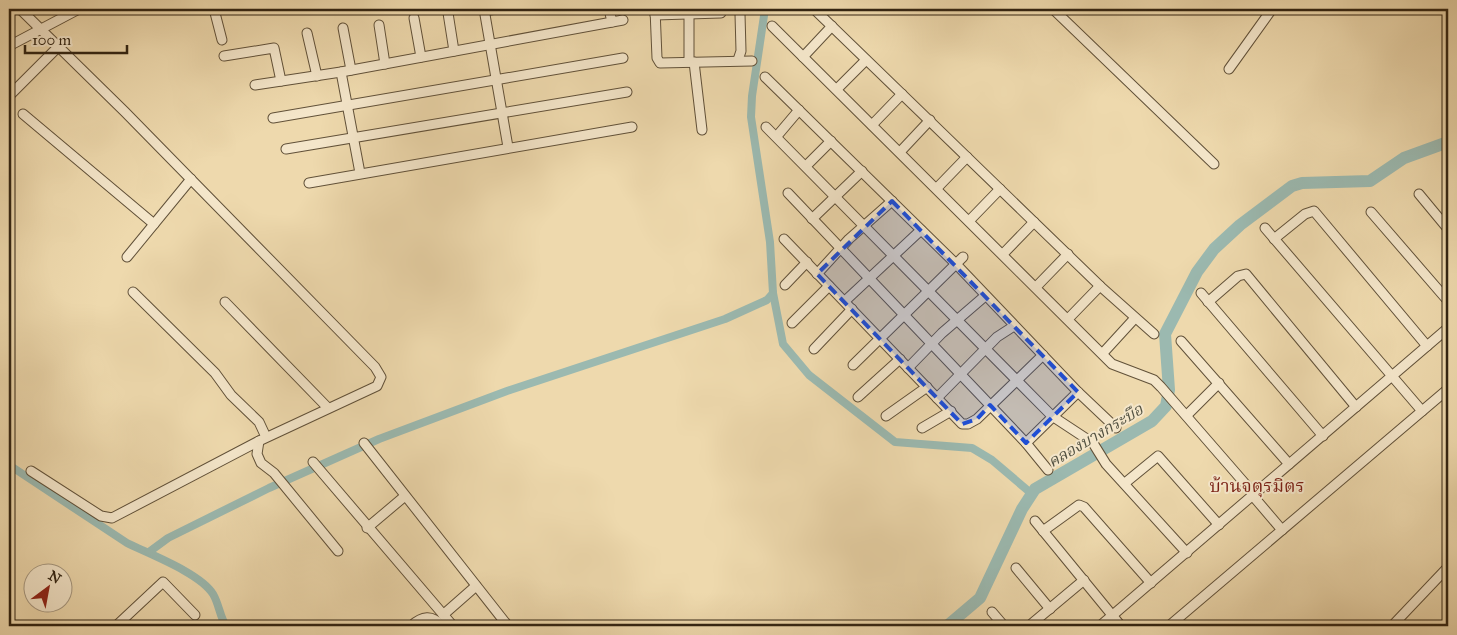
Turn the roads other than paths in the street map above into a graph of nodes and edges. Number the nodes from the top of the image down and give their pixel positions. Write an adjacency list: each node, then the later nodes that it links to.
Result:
1 (20, 9): 21 (street)
2 (77, 9): 21 (street)
3 (214, 9): 24 (street)
4 (496, 9): 9 (street)
5 (609, 9): 17 (street)
6 (814, 9): 20 (street)
7 (1053, 9): 67 (street)
8 (1272, 9): 38 (street)
9 (484, 10): 25 (street)
10 (655, 12): 13 (street); 36 (street)
11 (448, 13): 28 (street)
12 (721, 13): 13 (street)
13 (690, 14): 36 (street)
14 (740, 14): 33 (street)
15 (414, 18): 30 (street)
16 (622, 20): 17 (street)
17 (612, 22): 25 (street)
18 (379, 25): 37 (street)
19 (772, 26): 31 (street)
20 (832, 26): 31 (street); 35 (street)
21 (40, 28): 26 (street); 27 (street)
22 (343, 28): 39 (street)
23 (307, 32): 41 (street)
24 (222, 40)
25 (490, 45): 28 (street); 43 (street)
26 (9, 46)
27 (59, 46): 49 (street); 71 (street)
28 (454, 51): 30 (street)
29 (224, 56): 44 (street)
30 (421, 57): 37 (street)
31 (803, 57): 46 (street)
32 (623, 58): 43 (street)
33 (738, 60): 34 (street); 36 (street)
34 (752, 60)
35 (866, 60): 46 (street); 48 (street)
36 (692, 62): 59 (street)
37 (385, 64): 39 (street)
38 (1229, 69)
39 (351, 70): 40 (street)
40 (341, 72): 41 (street); 50 (street)
41 (317, 76): 44 (street)
42 (765, 77): 51 (street)
43 (497, 80): 50 (street); 53 (street)
44 (281, 81): 45 (street)
45 (255, 85)
46 (837, 89): 56 (street)
47 (627, 92): 53 (street)
48 (902, 94): 55 (street); 56 (street)
49 (9, 96)
50 (347, 106): 54 (street); 61 (street)
51 (799, 110): 60 (street); 62 (street)
52 (22, 114): 83 (street)
53 (503, 114): 61 (street); 63 (street)
54 (273, 118)
55 (930, 120): 65 (street); 66 (street)
56 (872, 125): 65 (street)
57 (632, 127): 63 (street)
58 (766, 127): 60 (street)
59 (702, 130)
60 (777, 136): 68 (street)
61 (353, 138): 64 (street); 70 (street)
62 (831, 141): 68 (street); 69 (street)
63 (508, 147): 70 (street)
64 (286, 149)
65 (900, 152): 73 (street)
66 (967, 157): 73 (street); 74 (street)
67 (1214, 164)
68 (806, 166): 77 (street)
69 (862, 171): 77 (street); 78 (street)
70 (360, 173): 72 (street)
71 (191, 179): 83 (street); 143 (street)
72 (309, 183)
73 (937, 188): 81 (street)
74 (1000, 189): 81 (street); 82 (street)
75 (788, 193): 80 (street)
76 (1419, 194): 86 (street)
77 (835, 196): 80 (street); 84 (street)
78 (892, 201): 84 (street); 87 (street)
79 (1371, 212): 109 (street)
80 (812, 219): 90 (street)
81 (969, 221): 91 (street)
82 (1034, 222): 91 (street); 92 (street)
83 (154, 224): 94 (street)
84 (864, 226): 90 (street); 93 (street)
85 (1264, 228): 89 (street)
86 (1448, 229)
87 (921, 230): 93 (street); 97 (street)
88 (784, 239): 96 (street)
89 (1274, 239): 124 (street); 133 (street)
90 (841, 249): 98 (street); 99 (street)
91 (1003, 254): 103 (street)
92 (1068, 254): 102 (street); 103 (street)
93 (894, 256): 99 (street); 104 (street)
94 (127, 257)
95 (964, 257): 97 (street)
96 (807, 262): 98 (street); 100 (street)
97 (956, 264): 104 (street); 107 (street)
98 (817, 274): 101 (street)
99 (868, 279): 108 (street); 113 (street)
100 (785, 285)
101 (829, 286): 108 (street); 117 (street)
102 (1100, 286): 114 (street); 115 (street)
103 (1036, 287): 115 (street)
104 (929, 291): 113 (street); 116 (street)
105 (134, 292): 152 (street)
106 (1201, 293): 111 (street)
107 (985, 296): 116 (street); 118 (street)
108 (845, 301): 112 (street)
109 (1448, 301)
110 (225, 302): 143 (street)
111 (1208, 302): 142 (street); 151 (street)
112 (852, 309): 121 (street); 125 (street)
113 (905, 315): 121 (street); 123 (street)
114 (1134, 318): 120 (street); 127 (street)
115 (1068, 319): 127 (street)
116 (959, 320): 123 (street); 126 (street)
117 (792, 323)
118 (1014, 326): 126 (street); 128 (street)
119 (1448, 328): 124 (street)
120 (1154, 334)
121 (881, 340): 129 (street); 130 (street)
122 (1181, 340): 135 (street)
123 (931, 343): 131 (street); 132 (street)
124 (1427, 346): 133 (street)
125 (814, 349)
126 (985, 349): 132 (street); 134 (street)
127 (1103, 353): 146 (street)
128 (1043, 355): 134 (street); 138 (street)
129 (900, 359): 131 (street); 139 (street)
130 (853, 365)
131 (908, 368): 136 (street)
132 (960, 373): 140 (street); 141 (street)
133 (1392, 376): 142 (street); 145 (street)
134 (1017, 380): 141 (street); 148 (street)
135 (1219, 383): 146 (street); 156 (street)
136 (927, 387): 140 (street); 147 (street)
137 (1448, 389): 145 (street)
138 (1078, 392): 148 (street); 150 (street)
139 (858, 397)
140 (937, 398): 144 (street)
141 (990, 405): 144 (street); 154 (street)
142 (1356, 407): 151 (street)
143 (328, 408): 152 (street)
144 (951, 411): 149 (street)
145 (1422, 411): 165 (street)
146 (1185, 413): 160 (street)
147 (886, 416)
148 (1052, 416): 154 (street); 159 (street)
149 (922, 428)
150 (1116, 428)
151 (1323, 436): 156 (street)
152 (263, 439): 158 (street); 167 (street)
153 (364, 443): 161 (street)
154 (1026, 443): 157 (street)
155 (313, 462): 164 (street)
156 (1289, 464): 160 (street)
157 (1048, 470)
158 (30, 471)
159 (1124, 483): 163 (street); 168 (street)
160 (1253, 495): 163 (street); 165 (street)
161 (405, 496): 164 (street); 173 (street)
162 (1035, 521): 166 (street)
163 (1218, 525): 168 (street)
164 (367, 528): 177 (street)
165 (1282, 530): 188 (street)
166 (1043, 531): 171 (street); 172 (street)
167 (338, 551)
168 (1187, 553): 172 (street)
169 (1448, 567): 189 (street)
170 (1016, 568): 174 (street)
171 (1084, 580): 174 (street); 178 (street)
172 (1151, 583): 178 (street)
173 (476, 586): 177 (street); 183 (street)
174 (1050, 608): 185 (street)
175 (992, 612): 184 (street)
176 (195, 615): 179 (street)
177 (443, 615): 182 (street)
178 (1113, 615): 186 (street); 187 (street)
179 (123, 624)
180 (411, 626): 181 (street)
181 (442, 626)
182 (453, 626)
183 (508, 626)
184 (1004, 626)
185 (1029, 626)
186 (1100, 626)
187 (1121, 626)
188 (1169, 626)
189 (1392, 626)

